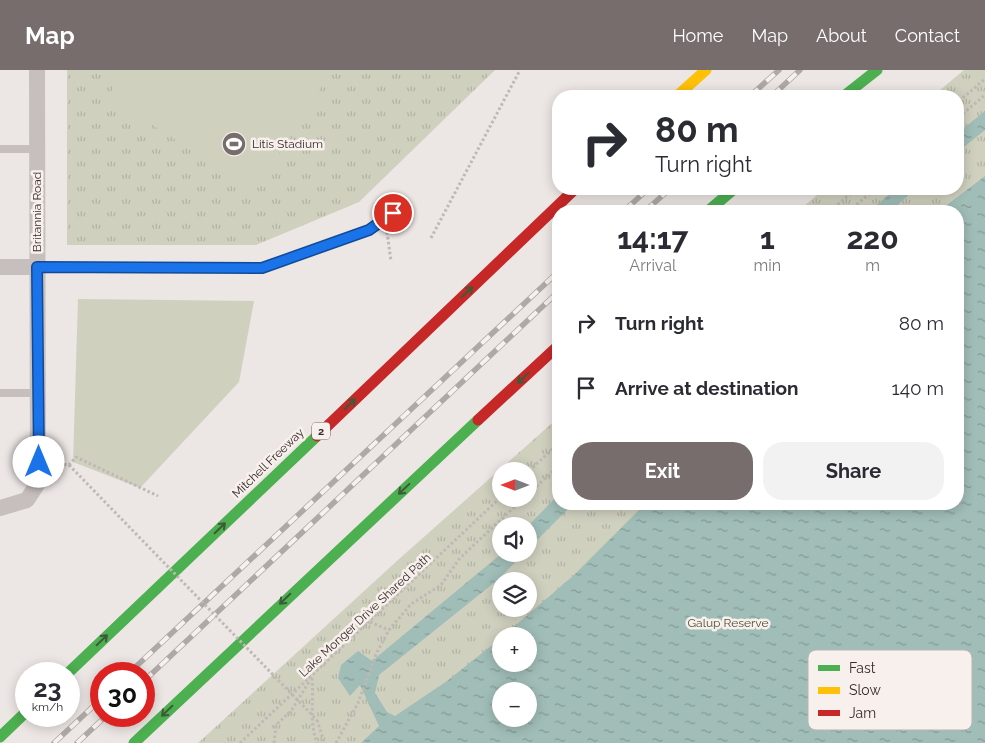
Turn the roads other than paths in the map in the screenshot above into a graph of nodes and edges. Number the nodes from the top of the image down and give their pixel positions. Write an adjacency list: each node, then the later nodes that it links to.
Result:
1 (37, 70): 7 (street, Britannia Road)
2 (706, 70): 4 (highway)
3 (877, 70): 5 (highway)
4 (684, 90)
5 (852, 90)
6 (0, 148): 7 (lane)
7 (37, 149): 15 (street, Britannia Road)
8 (570, 195): 10 (highway, Mitchell Freeway / 2, one-way to 8)
9 (727, 195): 11 (highway)
10 (559, 205)
11 (715, 205)
12 (552, 212): 20 (highway, Mitchell Freeway / 2, one-way to 12)
13 (393, 213): 15 (lane)
14 (0, 267): 15 (street)
15 (37, 267): 18 (street, Britannia Road)
16 (552, 352): 23 (highway, one-way to 23)
17 (0, 393): 18 (lane)
18 (38, 393): 19 (street, Britannia Road)
19 (0, 508)
20 (80, 662)
21 (15, 723): 22 (highway)
22 (0, 737)
23 (134, 743)

